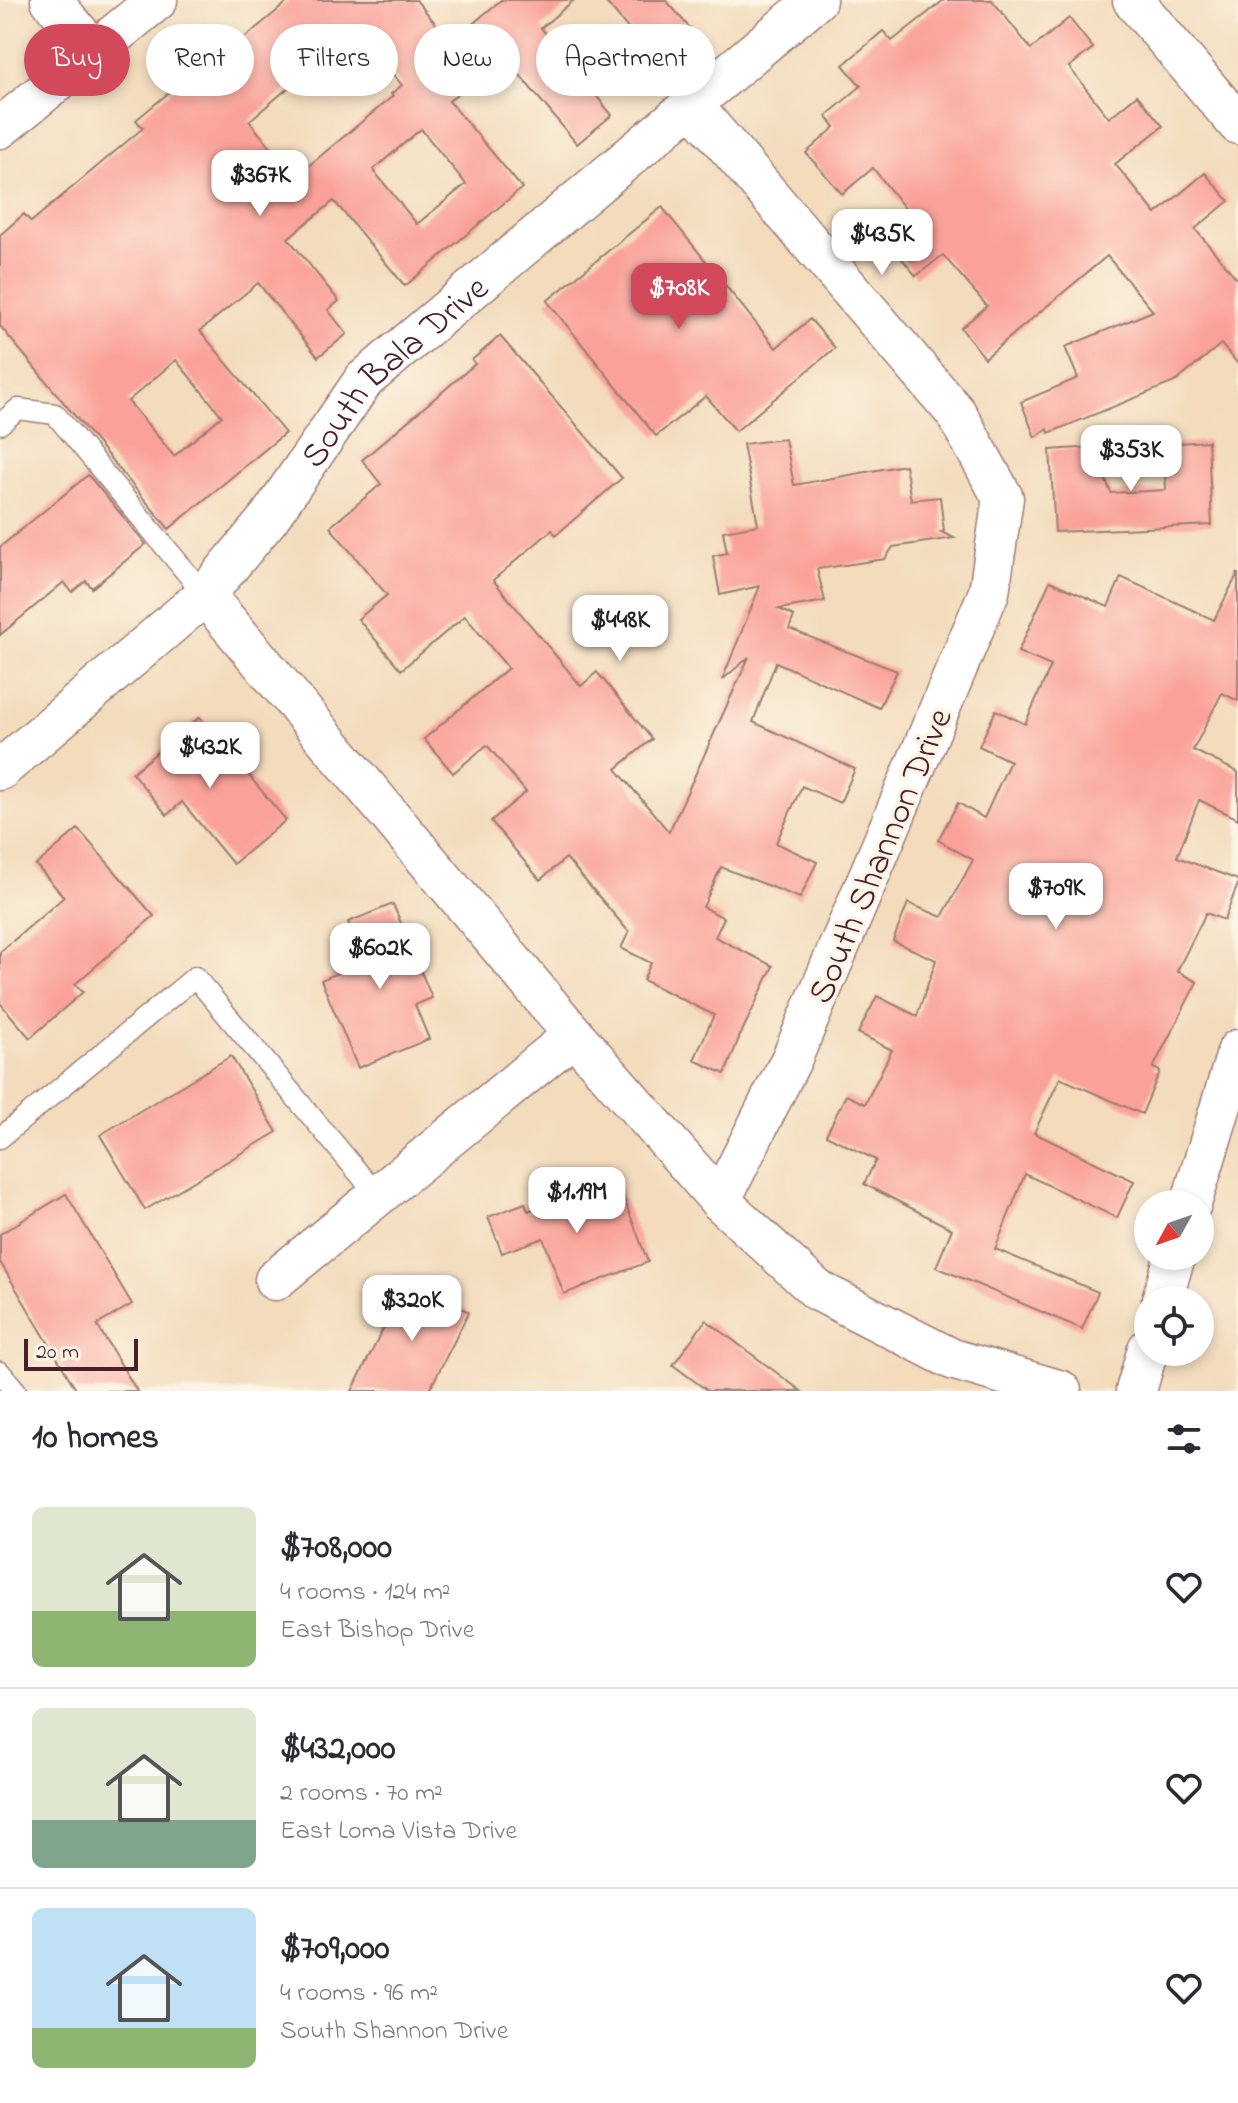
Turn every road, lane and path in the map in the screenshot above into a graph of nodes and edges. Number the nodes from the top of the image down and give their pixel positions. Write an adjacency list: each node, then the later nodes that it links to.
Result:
1 (51, 0): 5 (street)
2 (157, 0): 6 (street)
3 (816, 0): 8 (street, South Bala Drive)
4 (1133, 0): 9 (street)
5 (71, 24)
6 (128, 24)
7 (40, 96): 10 (street)
8 (692, 105): 12 (street, South Bala Drive); 19 (street, South Shannon Drive)
9 (1238, 124)
10 (0, 128)
11 (0, 424): 12 (lane)
12 (205, 595): 13 (street, South Bala Drive); 14 (street)
13 (0, 770)
14 (574, 1035): 18 (street); 19 (street)
15 (1238, 1050): 17 (street)
16 (0, 1138): 18 (lane)
17 (1195, 1190)
18 (377, 1195): 20 (street)
19 (720, 1201): 24 (street)
20 (275, 1280)
21 (1143, 1366): 25 (street)
22 (0, 1372): 23 (lane)
23 (16, 1391)
24 (1061, 1391)
25 (1136, 1391)

